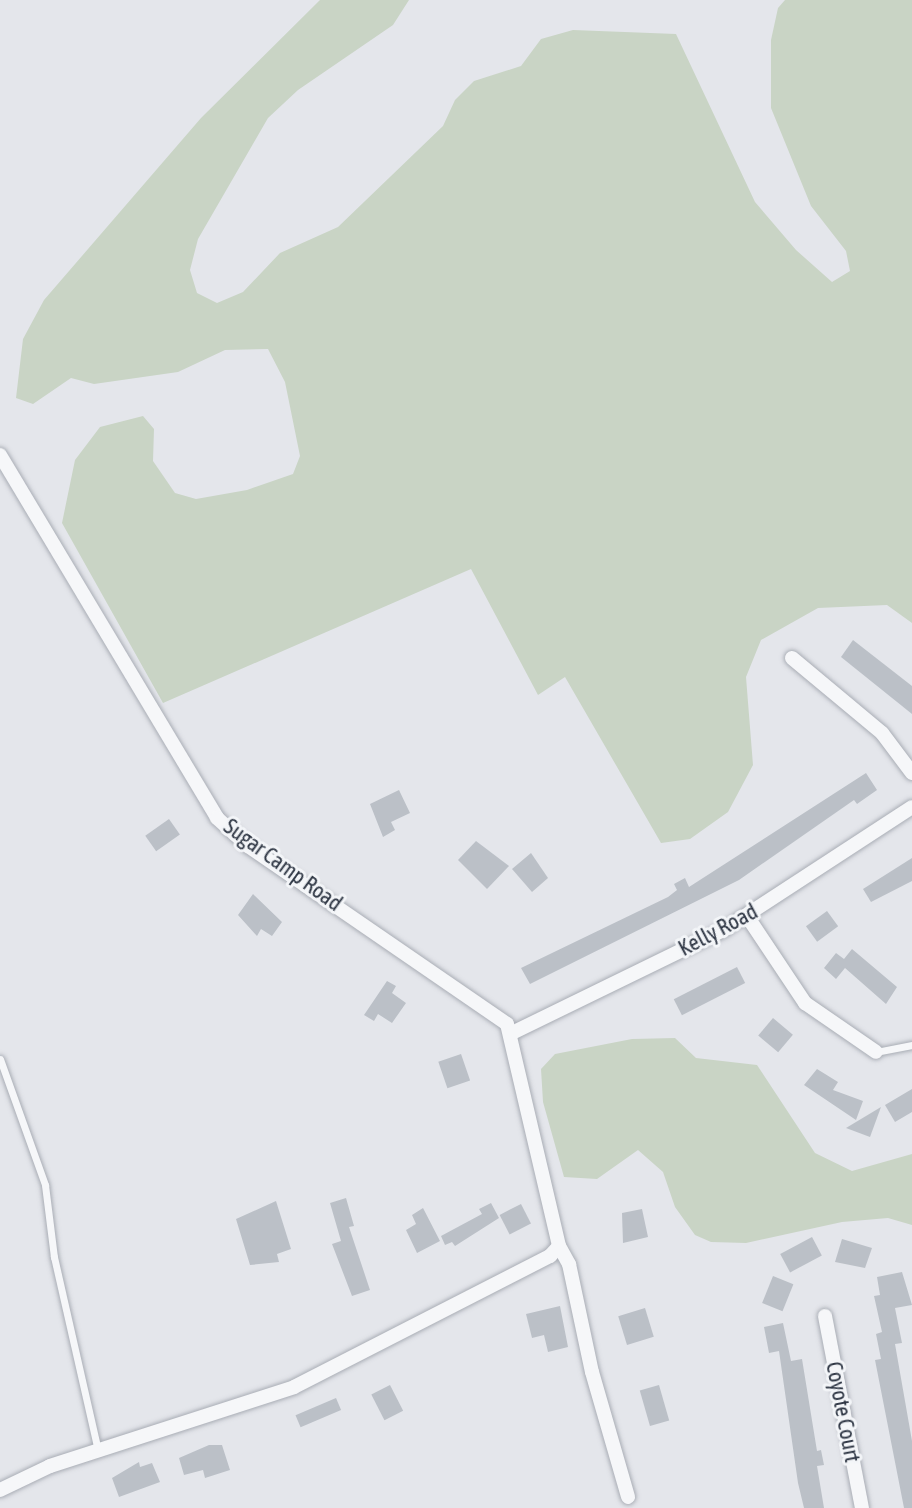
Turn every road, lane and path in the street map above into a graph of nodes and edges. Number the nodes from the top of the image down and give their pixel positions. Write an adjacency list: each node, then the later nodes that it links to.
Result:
1 (0, 455): 6 (street, Sugar Camp Road)
2 (792, 658): 3 (street)
3 (912, 773)
4 (912, 807): 5 (street, Kelly Road)
5 (747, 916): 6 (street, Kelly Road); 8 (street)
6 (512, 1033): 10 (street)
7 (912, 1045): 8 (lane)
8 (876, 1052)
9 (0, 1059): 12 (lane)
10 (559, 1246): 12 (street); 14 (street)
11 (825, 1316): 15 (street, Coyote Court)
12 (98, 1450): 13 (street)
13 (0, 1490)
14 (628, 1497)
15 (862, 1508)

